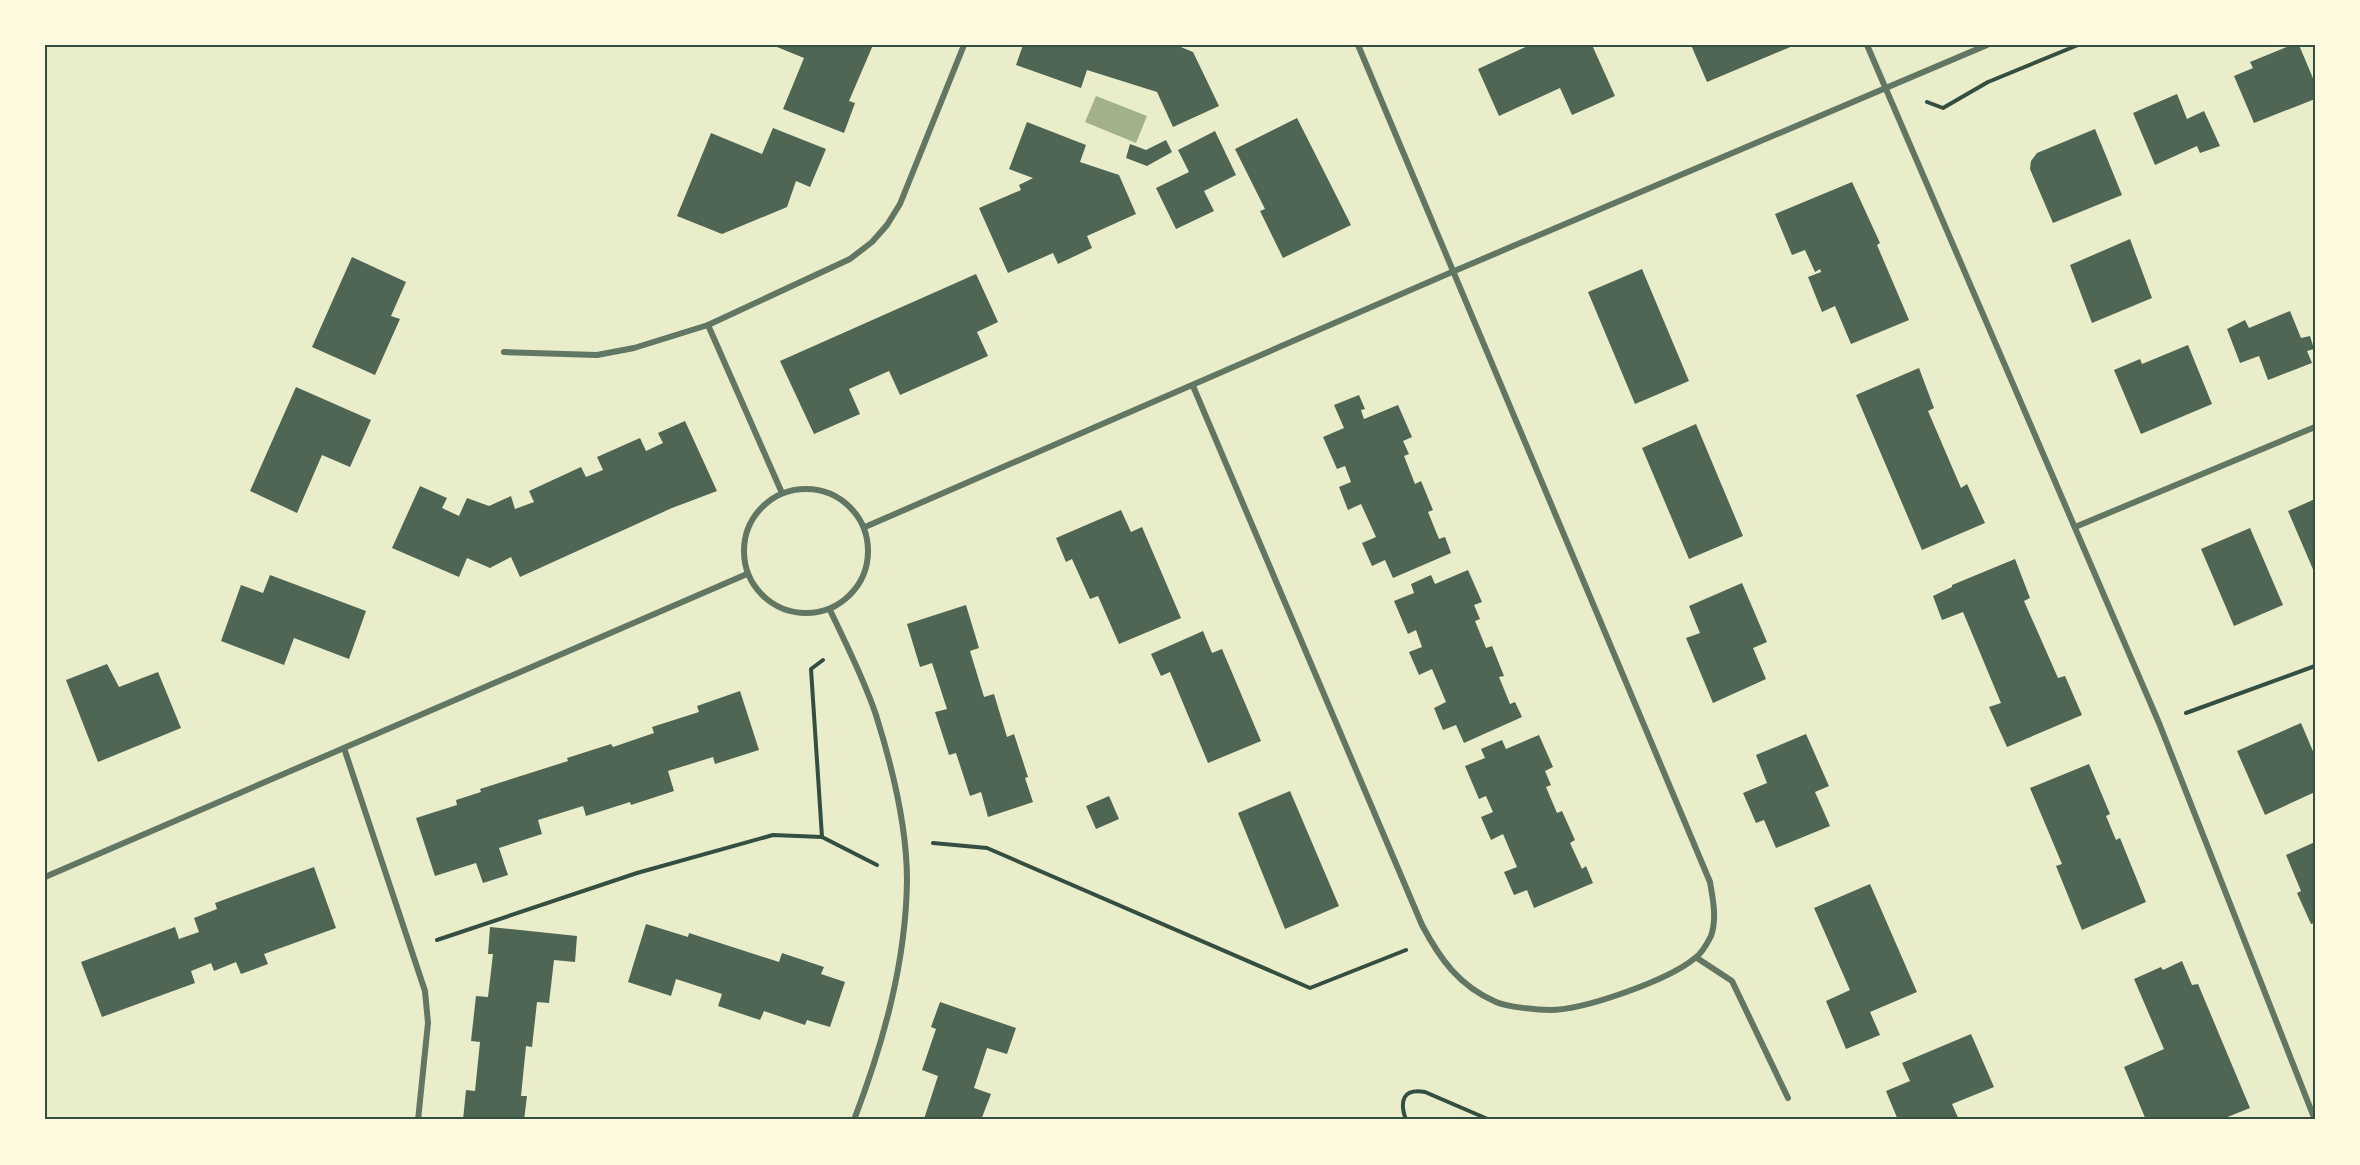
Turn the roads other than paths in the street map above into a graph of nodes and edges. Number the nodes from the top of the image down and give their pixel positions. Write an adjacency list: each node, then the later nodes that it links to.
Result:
1 (964, 45): 7 (street)
2 (1358, 45): 6 (street)
3 (1867, 45): 5 (street)
4 (1987, 45): 5 (street)
5 (1887, 88): 6 (street); 13 (street)
6 (1452, 272): 9 (street); 18 (street)
7 (708, 325): 8 (street); 11 (street)
8 (504, 352)
9 (1193, 386): 12 (street); 18 (street)
10 (2315, 427): 13 (street)
11 (783, 493): 12 (street); 14 (street)
12 (865, 527): 15 (street)
13 (2075, 527): 22 (street)
14 (747, 574): 15 (street); 16 (street)
15 (830, 610): 21 (street)
16 (344, 748): 17 (street); 20 (street)
17 (45, 877)
18 (1697, 958): 19 (street)
19 (1788, 1098)
20 (418, 1120)
21 (854, 1120)
22 (2315, 1120)

